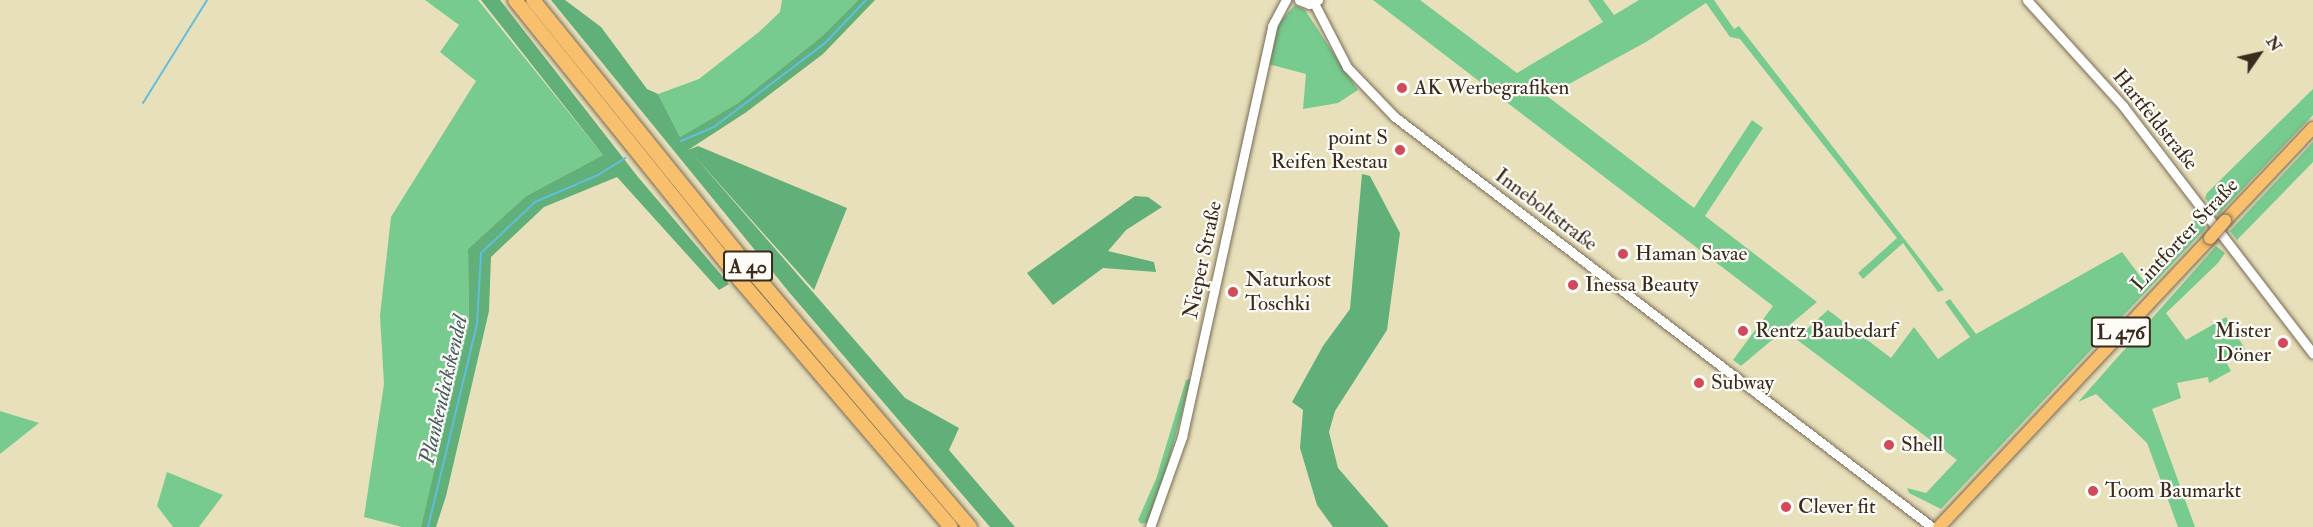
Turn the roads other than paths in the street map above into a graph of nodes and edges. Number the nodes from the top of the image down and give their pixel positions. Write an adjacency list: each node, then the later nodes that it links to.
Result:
1 (515, 0): 9 (highway, A 40)
2 (533, 0): 10 (highway, A 40)
3 (1286, 0): 11 (street, Nieper Straße)
4 (1299, 0): 6 (street)
5 (2027, 0): 8 (street, Hartfeldstraße)
6 (1316, 1): 12 (street, Inneboltstraße)
7 (2313, 128): 13 (main road, Lintforter Straße / L 476, bridge)
8 (2313, 354)
9 (951, 527)
10 (970, 527)
11 (1150, 527)
12 (1932, 527)
13 (1939, 527)

